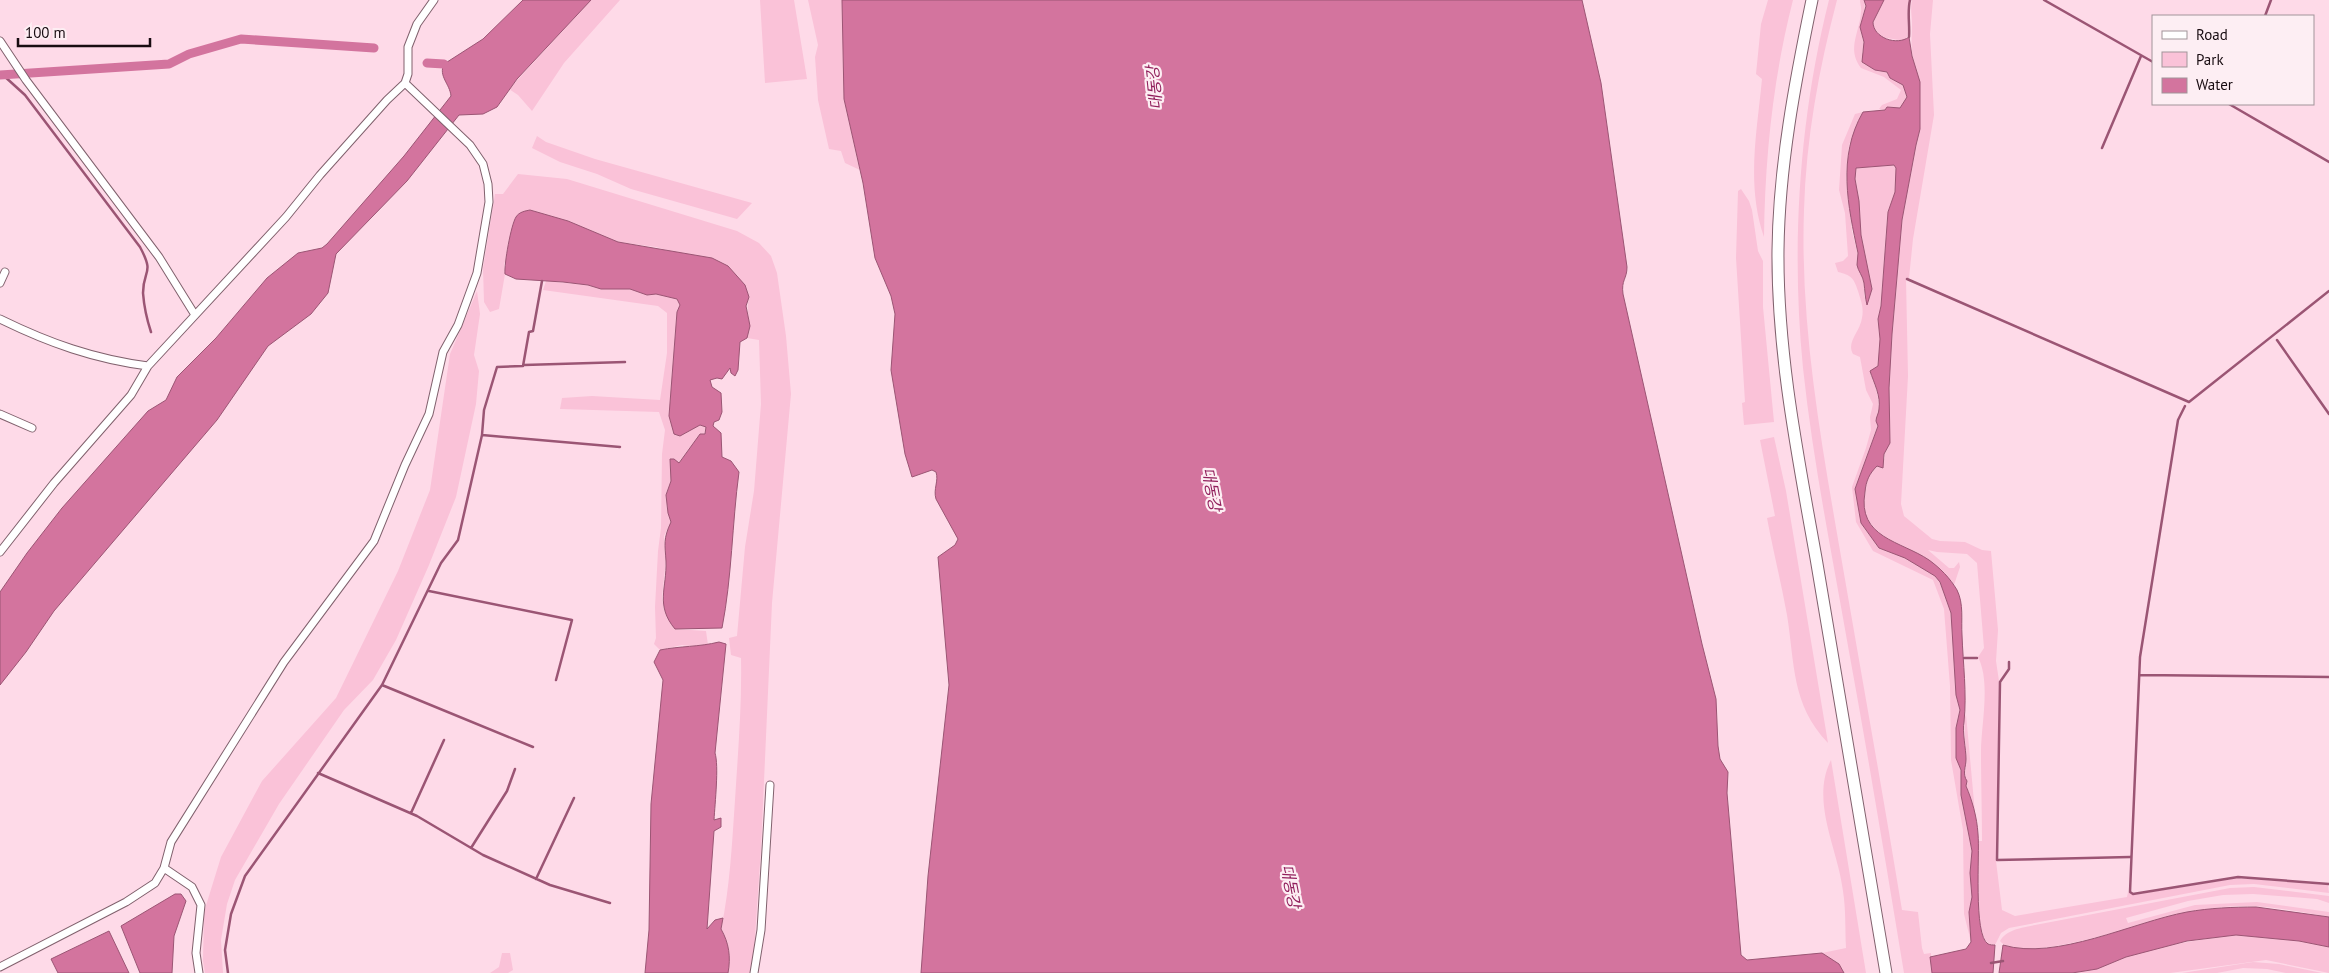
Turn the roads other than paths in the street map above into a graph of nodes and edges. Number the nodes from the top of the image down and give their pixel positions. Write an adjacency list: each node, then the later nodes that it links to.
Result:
1 (434, 0): 4 (street)
2 (1812, 0): 18 (highway)
3 (0, 41): 7 (street)
4 (405, 84): 7 (street); 14 (street)
5 (6, 272): 6 (street)
6 (0, 284)
7 (195, 315): 9 (street)
8 (0, 319): 9 (street)
9 (148, 366): 12 (street)
10 (0, 414): 11 (street)
11 (32, 428)
12 (0, 552)
13 (770, 784): 17 (street)
14 (164, 868): 15 (street); 16 (street)
15 (0, 967)
16 (199, 973)
17 (754, 973)
18 (1886, 973)

